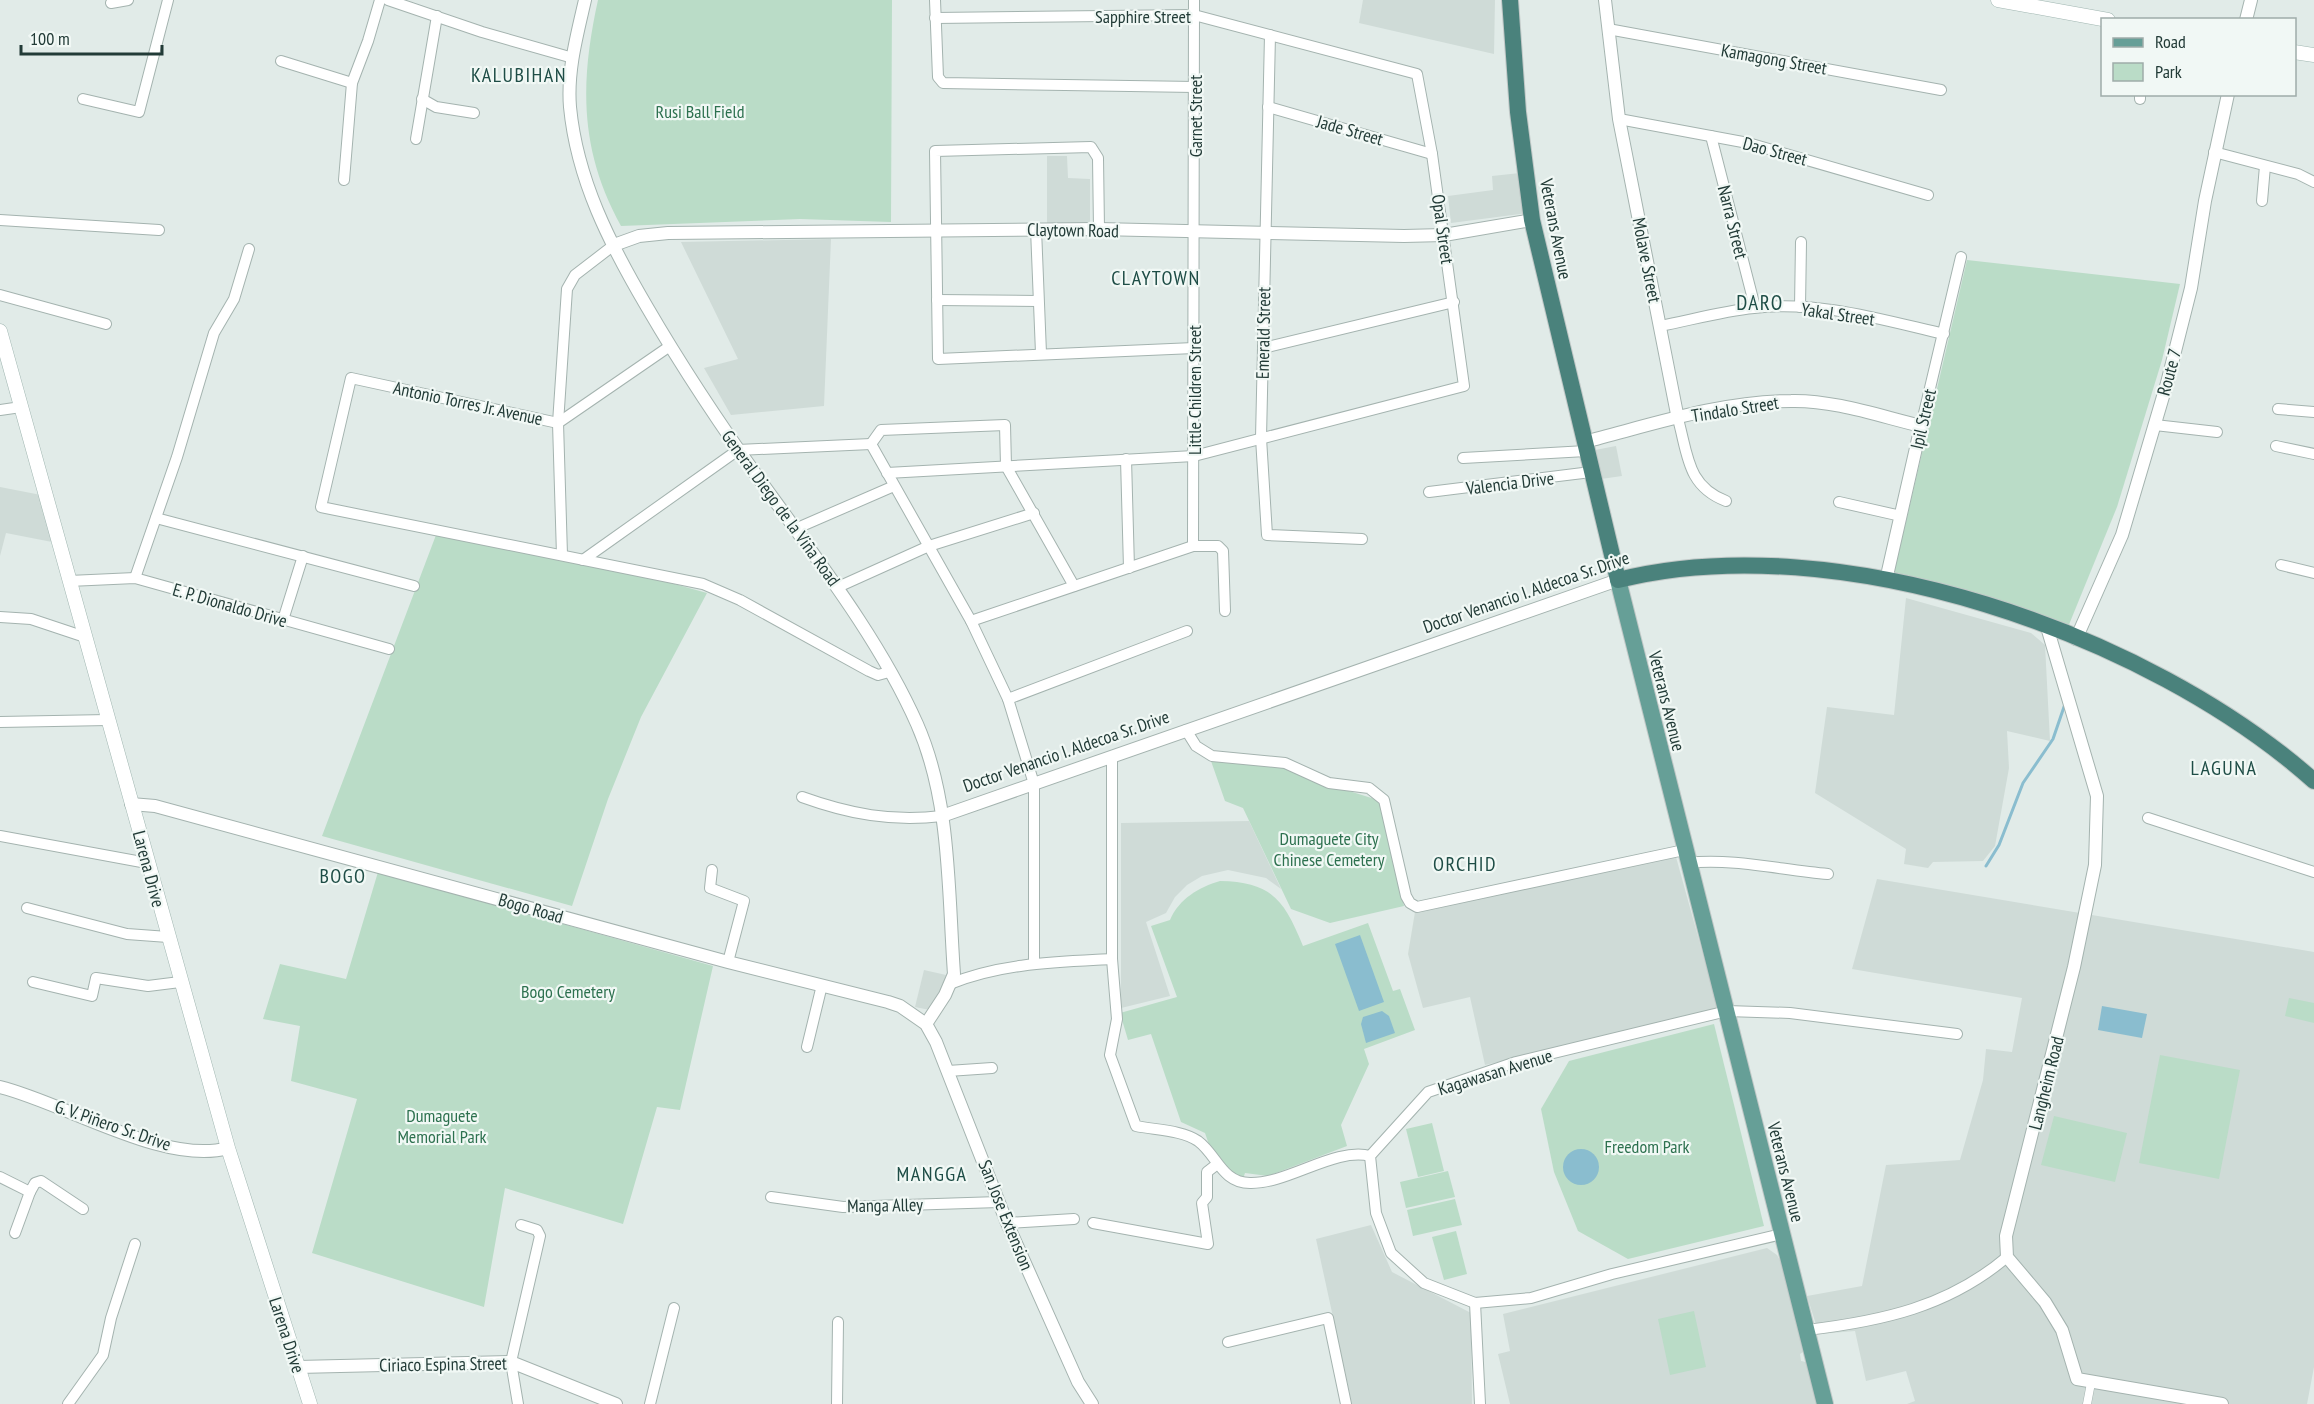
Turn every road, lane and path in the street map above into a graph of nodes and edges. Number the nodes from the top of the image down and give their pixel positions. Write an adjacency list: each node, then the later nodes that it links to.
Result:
1 (128, 0): 12 (street)
2 (168, 0): 29 (street)
3 (380, 0): 25 (street)
4 (388, 0): 14 (street)
5 (585, 0): 22 (street, General Diego de la Viña Road)
6 (935, 0): 15 (street)
7 (1194, 0): 13 (street, Garnet Street)
8 (1510, 0): 44 (highway, Veterans Avenue)
9 (1605, 0): 18 (street, Molave Street)
10 (2251, 0): 16 (street)
11 (2006, 1): 17 (main road)
12 (111, 3)
13 (1194, 15): 15 (street, Sapphire Street); 19 (street, Sapphire Street); 26 (street, Garnet Street)
14 (437, 16): 22 (street); 30 (street)
15 (935, 18): 26 (street)
16 (2246, 18)
17 (2101, 19)
18 (1608, 28): 27 (street, Kamagong Street); 33 (street, Molave Street)
19 (1270, 35): 24 (street, Sapphire Street); 31 (street, Emerald Street)
20 (2296, 52): 21 (main road)
21 (2314, 55)
22 (573, 58): 53 (street, General Diego de la Viña Road)
23 (281, 61): 25 (street)
24 (1417, 74): 37 (street, Opal Street)
25 (352, 83): 39 (street)
26 (1195, 87): 49 (street, Garnet Street)
27 (1941, 90)
28 (2228, 96): 36 (street, Route 7)
29 (83, 99)
30 (422, 99): 32 (street); 35 (street)
31 (1268, 107): 37 (street, Jade Street); 50 (street, Emerald Street)
32 (474, 113)
33 (1618, 119): 34 (street, Dao Street); 63 (street, Molave Street)
34 (1711, 136): 41 (street, Dao Street); 61 (street, Narra Street)
35 (416, 139)
36 (2214, 152): 38 (street); 76 (street, Route 7)
37 (1432, 154): 51 (street, Opal Street)
38 (2265, 166): 40 (street); 42 (street)
39 (344, 180)
40 (2314, 182)
41 (1928, 195)
42 (2262, 201)
43 (0, 220): 47 (street)
44 (1532, 220): 51 (street, Claytown Road); 82 (highway, Veterans Avenue)
45 (935, 229): 46 (street, Claytown Road); 48 (street); 53 (street, Claytown Road); 57 (street)
46 (1036, 229): 48 (street, Claytown Road); 58 (street)
47 (159, 230)
48 (1099, 230): 49 (street, Claytown Road)
49 (1195, 233): 50 (street, Claytown Road); 67 (street, Little Children Street)
50 (1265, 235): 51 (street, Claytown Road); 68 (street, Emerald Street)
51 (1444, 235): 59 (street, Opal Street)
52 (1801, 242): 60 (street)
53 (614, 245): 66 (street, General Diego de la Viña Road); 75 (street)
54 (249, 249): 97 (street)
55 (1961, 257): 65 (street, Ipil Street)
56 (0, 295): 62 (street)
57 (937, 300): 58 (street); 69 (street)
58 (1038, 301): 69 (street)
59 (1454, 302): 68 (street); 79 (street, Opal Street)
60 (1800, 307): 61 (street, Yakal Street); 65 (street, Yakal Street)
61 (1755, 308): 63 (street, Yakal Street)
62 (106, 324)
63 (1660, 326): 74 (street, Molave Street)
64 (0, 330): 70 (main road, Larena Drive)
65 (1944, 334): 77 (street, Ipil Street)
66 (670, 346): 75 (street, Antonio Torres Jr. Avenue); 83 (street, General Diego de la Viña Road)
67 (1194, 348): 69 (street); 85 (street, Little Children Street)
68 (1263, 348): 79 (street, Emerald Street)
69 (1041, 353)
70 (21, 407): 72 (street); 111 (main road, Larena Drive)
71 (2277, 409): 73 (street)
72 (0, 410)
73 (2314, 412)
74 (1677, 419): 77 (street, Tindalo Street); 82 (street, Tindalo Street); 93 (street, Molave Street)
75 (558, 423): 102 (street); 102 (street, Antonio Torres Jr. Avenue)
76 (2155, 425): 78 (street); 122 (street, Route 7)
77 (1922, 426): 96 (street, Ipil Street)
78 (2217, 432)
79 (1261, 438): 85 (street); 99 (street, Emerald Street)
80 (871, 444): 83 (street); 88 (street); 89 (street)
81 (2276, 446): 84 (street)
82 (1585, 447): 86 (street); 90 (highway, Veterans Avenue)
83 (738, 450): 98 (street, General Diego de la Viña Road); 104 (street)
84 (2314, 454)
85 (1194, 456): 87 (street); 101 (street, Little Children Street)
86 (1463, 458)
87 (1126, 459): 88 (street); 106 (street)
88 (1006, 466): 89 (street); 95 (street)
89 (887, 472): 91 (street)
90 (1591, 472): 92 (street, Valencia Drive); 109 (highway, Veterans Avenue)
91 (894, 486): 98 (street); 100 (street)
92 (1429, 492)
93 (1726, 501)
94 (1839, 502): 96 (street)
95 (1034, 513): 100 (street); 113 (street)
96 (1901, 516): 110 (street, Ipil Street)
97 (156, 518): 103 (street); 108 (street)
98 (795, 529): 114 (street, General Diego de la Viña Road)
99 (1362, 539)
100 (929, 546): 114 (street); 118 (street)
101 (1193, 546): 106 (street); 115 (street)
102 (562, 555): 104 (street)
103 (303, 556): 112 (street); 117 (street)
104 (583, 560): 124 (street)
105 (2282, 565): 107 (street)
106 (1129, 568): 113 (street)
107 (2314, 573)
108 (135, 578): 111 (street, E. P. Dionaldo Drive); 117 (street, E. P. Dionaldo Drive)
109 (1618, 580): 110 (highway, Doctor Venancio I. Aldecoa Sr. Drive); 128 (street, Doctor Venancio I. Aldecoa Sr. Drive); 137 (main road, Veterans Avenue)
110 (1886, 580): 119 (highway, Doctor Venancio I. Aldecoa Sr. Drive)
111 (69, 581): 121 (main road, Larena Drive)
112 (414, 586)
113 (1074, 586): 118 (street)
114 (838, 587): 124 (street, General Diego de la Viña Road)
115 (1225, 611)
116 (0, 616): 121 (street)
117 (283, 620): 123 (street, E. P. Dionaldo Drive)
118 (971, 621): 125 (street)
119 (2047, 627): 122 (highway, Doctor Venancio I. Aldecoa Sr. Drive); 173 (street, Langheim Road)
120 (1187, 631): 125 (street)
121 (85, 637): 126 (main road, Larena Drive)
122 (2076, 639): 130 (highway, Doctor Venancio I. Aldecoa Sr. Drive)
123 (389, 649)
124 (889, 672): 134 (street, General Diego de la Viña Road)
125 (1008, 699): 131 (street)
126 (108, 720): 127 (street); 133 (main road, Larena Drive)
127 (0, 722)
128 (1186, 730): 129 (street, Doctor Venancio I. Aldecoa Sr. Drive); 137 (street)
129 (1112, 757): 131 (street, Doctor Venancio I. Aldecoa Sr. Drive); 144 (street)
130 (2314, 781)
131 (1034, 784): 134 (street, Doctor Venancio I. Aldecoa Sr. Drive); 146 (street)
132 (802, 797): 134 (street, Doctor Venancio I. Aldecoa Sr. Drive)
133 (131, 804): 138 (main road, Larena Drive); 145 (street, Bogo Road)
134 (942, 816): 149 (street, General Diego de la Viña Road)
135 (2148, 818): 140 (street)
136 (0, 836): 138 (street)
137 (1686, 857): 141 (street); 151 (main road, Veterans Avenue)
138 (147, 863): 143 (main road, Larena Drive)
139 (712, 870): 145 (street)
140 (2314, 872)
141 (1828, 874)
142 (27, 908): 143 (street)
143 (168, 937): 148 (main road, Larena Drive)
144 (1112, 959): 146 (street); 160 (street)
145 (728, 962): 150 (street, Bogo Road)
146 (1034, 963): 149 (street)
147 (33, 982): 148 (street)
148 (180, 982): 158 (main road, Larena Drive)
149 (950, 984): 152 (street, General Diego de la Viña Road)
150 (822, 985): 152 (street, Bogo Road); 154 (street)
151 (1727, 1011): 153 (street, Kagawasan Avenue); 159 (street, Kagawasan Avenue); 171 (main road, Veterans Avenue)
152 (926, 1024): 156 (street, San Jose Extension)
153 (1957, 1034)
154 (807, 1047)
155 (992, 1068): 156 (street)
156 (948, 1071): 164 (street, San Jose Extension)
157 (1, 1090): 158 (street, G. V. Piñero Sr. Drive)
158 (228, 1148): 180 (main road, Larena Drive)
159 (1370, 1156): 160 (street); 174 (street)
160 (1216, 1165): 168 (street)
161 (0, 1178): 162 (street)
162 (30, 1192): 165 (street); 170 (street)
163 (771, 1197): 164 (street, Manga Alley)
164 (999, 1202): 167 (street, San Jose Extension)
165 (83, 1209)
166 (1074, 1219): 167 (street)
167 (1007, 1223): 188 (street, San Jose Extension)
168 (1093, 1223)
169 (521, 1224): 179 (street)
170 (15, 1233)
171 (1782, 1234): 174 (street); 177 (main road, Veterans Avenue)
172 (135, 1244): 182 (street)
173 (2007, 1257): 177 (street); 181 (street)
174 (1475, 1303): 190 (street)
175 (674, 1308): 186 (street)
176 (838, 1322): 187 (street)
177 (1807, 1330): 191 (main road, Veterans Avenue)
178 (1228, 1342): 189 (street)
179 (511, 1362): 180 (street, Ciriaco Espina Street); 184 (street); 185 (street, Ciriaco Espina Street)
180 (298, 1367): 183 (main road, Larena Drive)
181 (2091, 1383): 192 (street); 193 (street)
182 (68, 1404)
183 (310, 1404)
184 (518, 1404)
185 (616, 1404)
186 (650, 1404)
187 (837, 1404)
188 (1092, 1404)
189 (1346, 1404)
190 (1480, 1404)
191 (1825, 1404)
192 (2087, 1404)
193 (2222, 1404)

